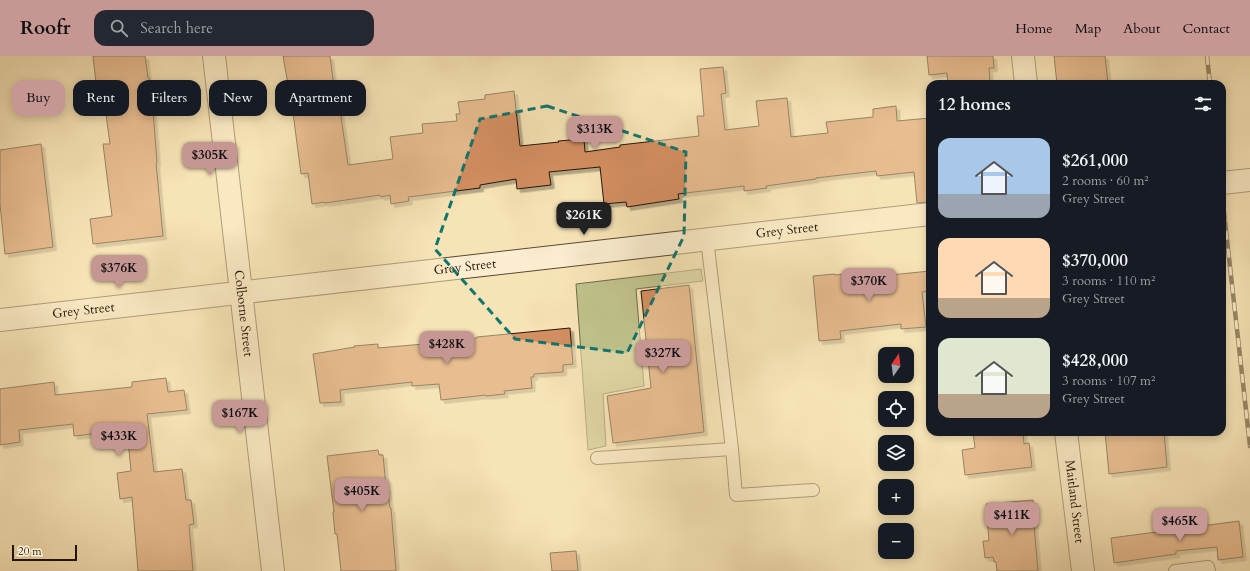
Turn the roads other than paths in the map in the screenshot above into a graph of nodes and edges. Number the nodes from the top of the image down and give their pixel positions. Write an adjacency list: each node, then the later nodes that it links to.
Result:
1 (214, 56): 8 (street, Colborne Street)
2 (1023, 56): 3 (street)
3 (1026, 80)
4 (1250, 180): 5 (street)
5 (1226, 182)
6 (926, 214): 7 (street, Grey Street)
7 (707, 239): 8 (street, Grey Street); 11 (lane)
8 (241, 292): 9 (street, Grey Street); 14 (street, Colborne Street)
9 (0, 320)
10 (1066, 436): 15 (street, Maitland Street)
11 (732, 449): 12 (lane); 13 (lane)
12 (597, 458)
13 (813, 490)
14 (273, 571)
15 (1083, 571)
16 (1174, 571): 17 (lane)
17 (1208, 571)

